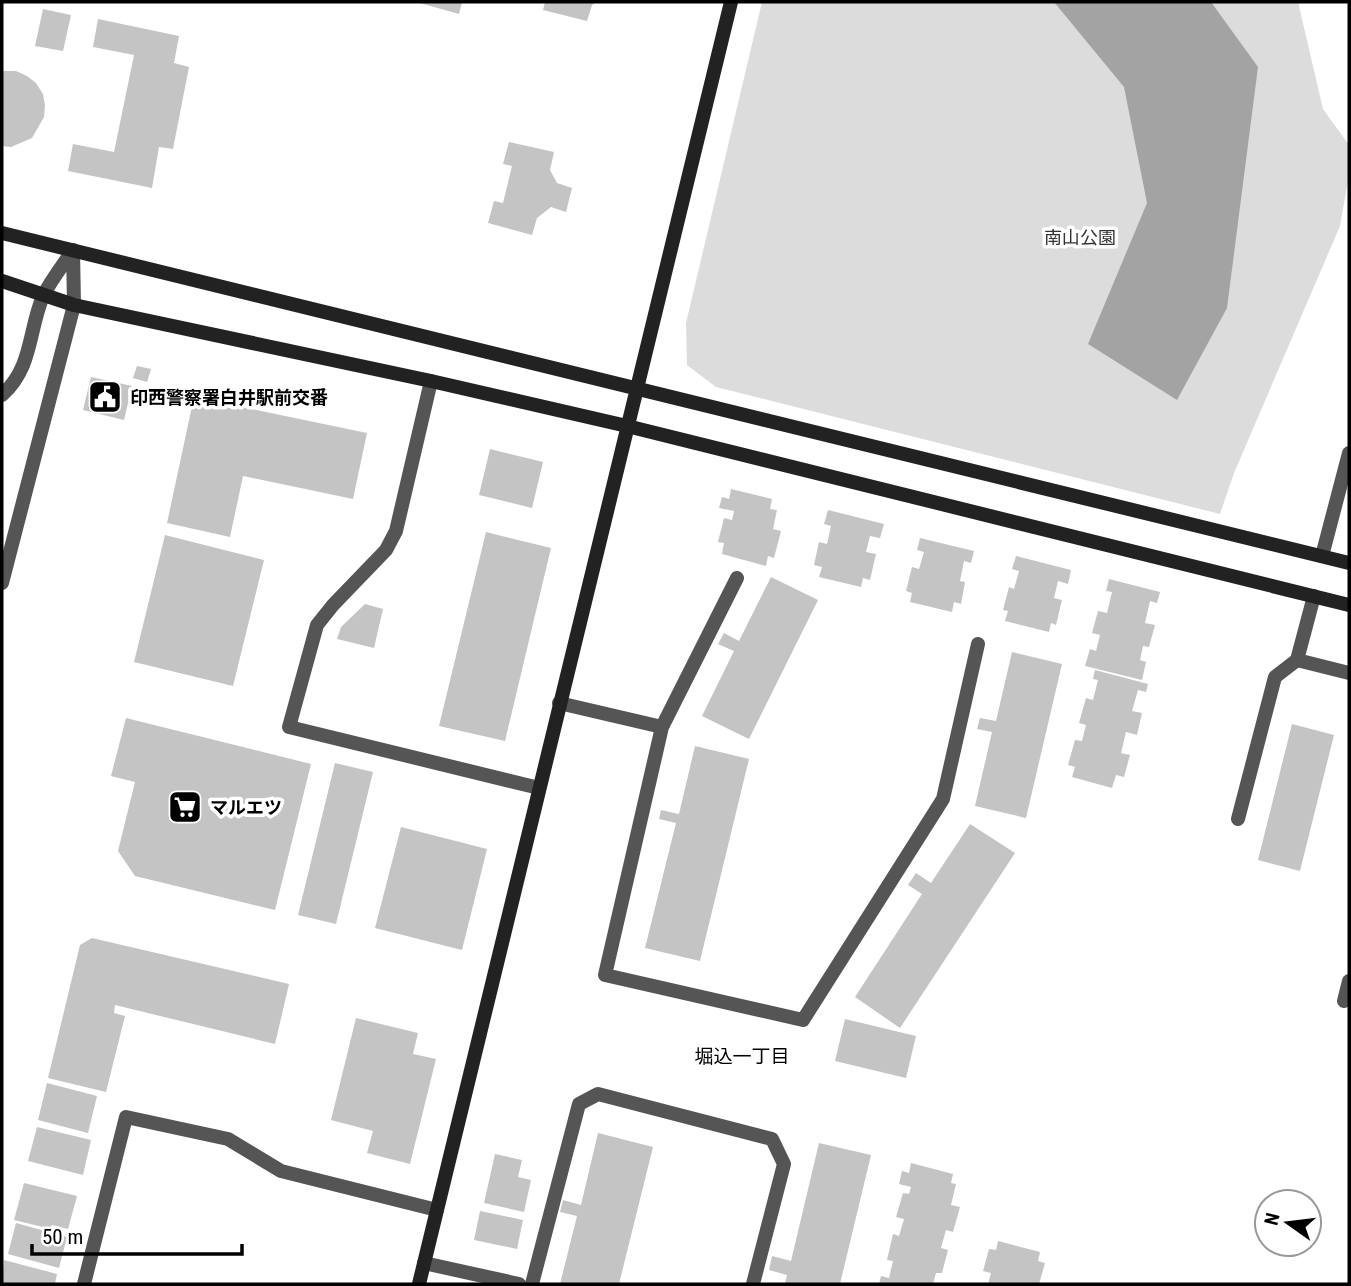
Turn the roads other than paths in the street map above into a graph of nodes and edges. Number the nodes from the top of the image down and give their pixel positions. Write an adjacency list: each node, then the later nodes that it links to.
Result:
1 (731, 2): 8 (street)
2 (2, 233): 3 (street)
3 (73, 250): 5 (street); 6 (street); 8 (street)
4 (2, 281): 5 (street)
5 (43, 296): 6 (street); 9 (street)
6 (74, 305): 7 (street); 15 (street)
7 (431, 381): 10 (street); 23 (street)
8 (637, 388): 10 (street); 12 (street)
9 (2, 395)
10 (627, 426): 16 (street); 21 (street)
11 (1349, 453): 12 (street)
12 (1322, 556): 13 (street)
13 (1349, 563)
14 (737, 578): 22 (street)
15 (2, 583)
16 (1314, 596): 17 (street); 19 (street)
17 (1349, 605)
18 (978, 644): 22 (street)
19 (1297, 660): 20 (street); 24 (street)
20 (1349, 673)
21 (559, 703): 22 (street); 23 (street)
22 (662, 727)
23 (539, 788): 27 (street)
24 (1238, 820)
25 (1349, 981): 26 (street)
26 (1344, 1001)
27 (437, 1210): 28 (street); 29 (street)
28 (424, 1263): 30 (street); 31 (street)
29 (84, 1284)
30 (419, 1284)
31 (519, 1284)
32 (531, 1284): 33 (street)
33 (753, 1284)

